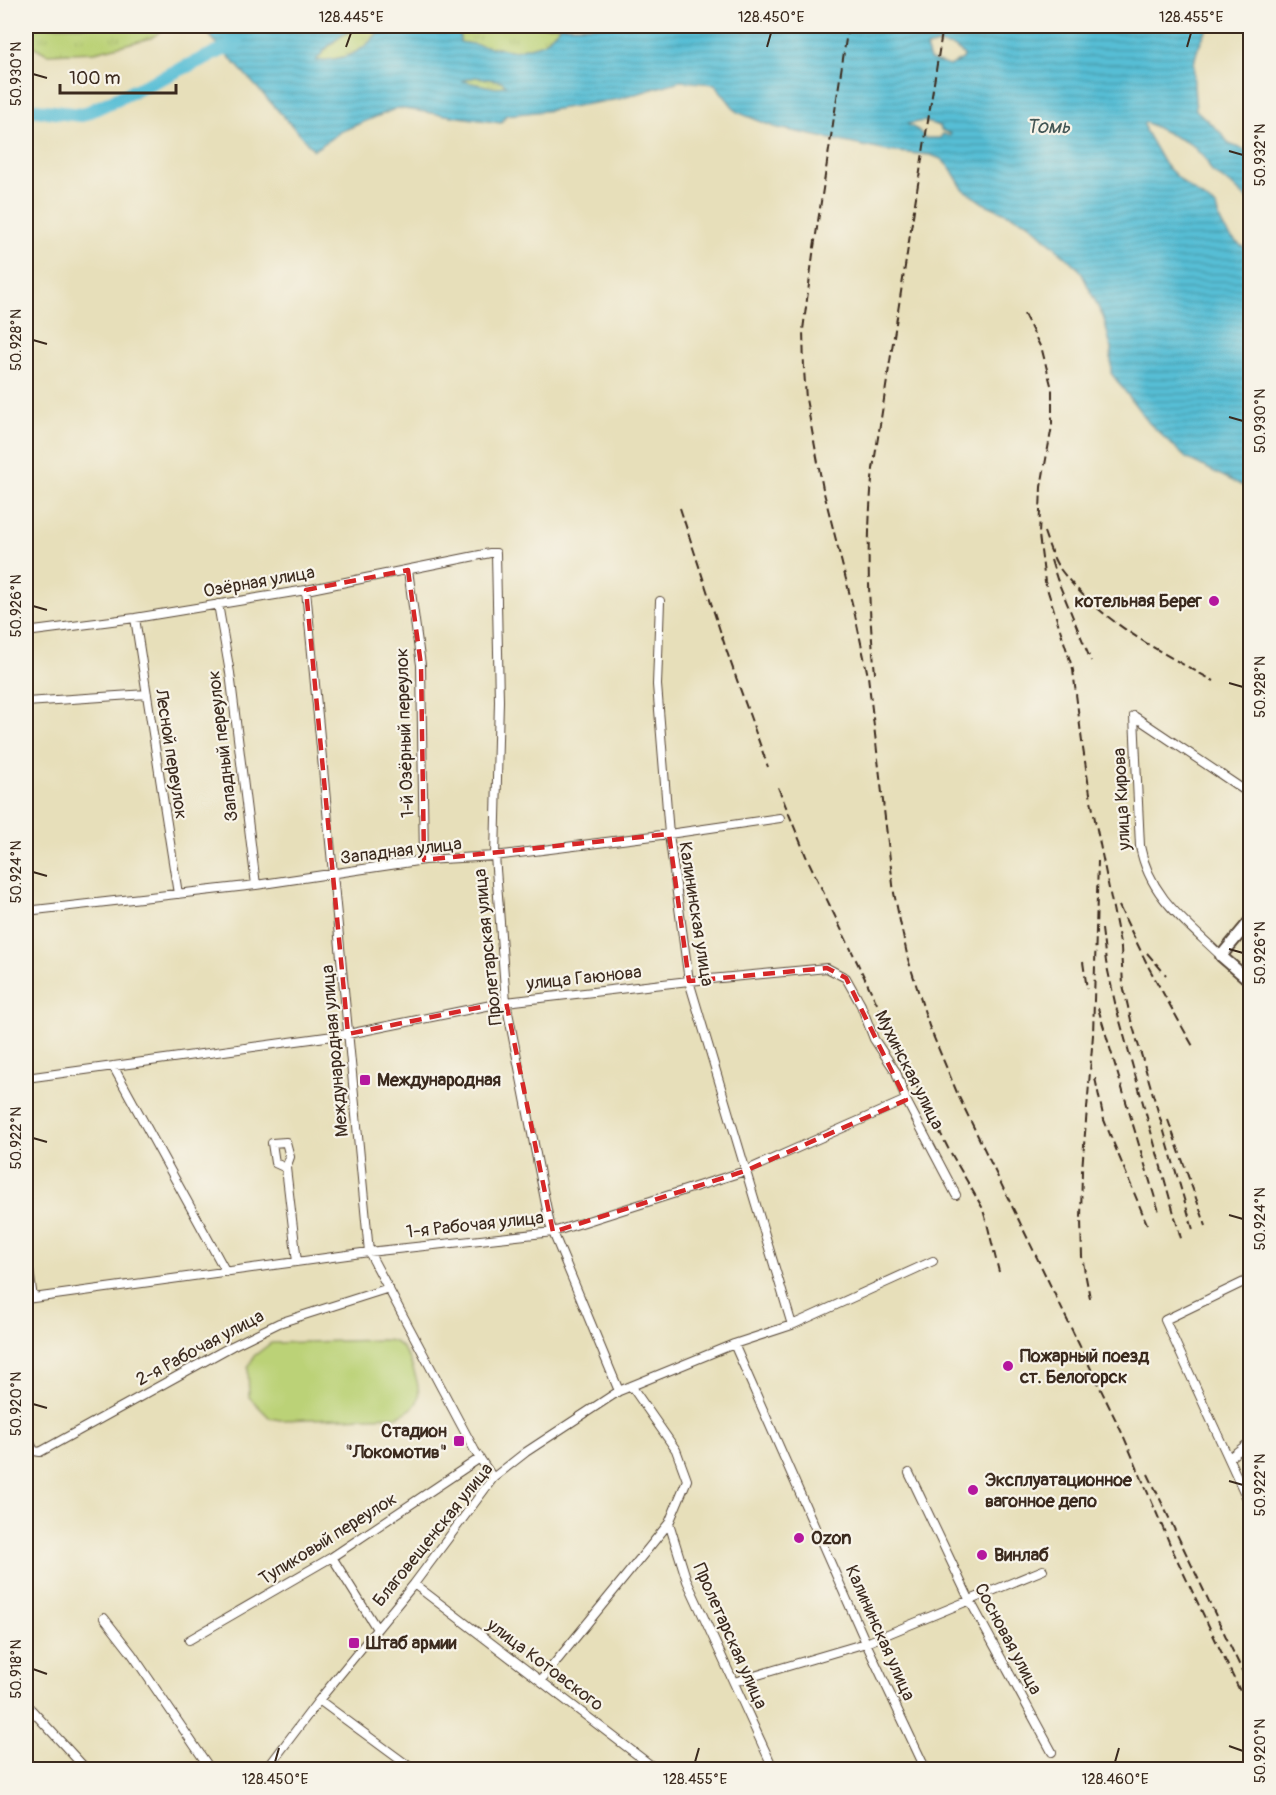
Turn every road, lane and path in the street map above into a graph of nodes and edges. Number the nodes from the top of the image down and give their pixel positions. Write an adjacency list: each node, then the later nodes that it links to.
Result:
1 (496, 553): 2 (street, Озёрная улица); 13 (street, Пролетарская улица)
2 (408, 570): 3 (street, Озёрная улица); 14 (street, 1-й Озёрный переулок)
3 (306, 590): 5 (street, Озёрная улица); 15 (street, Международная улица)
4 (660, 601): 12 (street, Калининская улица)
5 (218, 604): 6 (street, Озёрная улица); 16 (street, Западный переулок)
6 (135, 618): 7 (street, Озёрная улица); 8 (street, Лесной переулок)
7 (26, 632)
8 (147, 694): 9 (street); 17 (street, Лесной переулок)
9 (26, 702)
10 (1251, 794): 20 (street, улица Кирова)
11 (780, 818): 12 (street, Западная улица)
12 (669, 834): 13 (street, Западная улица); 22 (street, Калининская улица)
13 (495, 856): 14 (street, Западная улица); 24 (street, Пролетарская улица)
14 (424, 860): 15 (street, Западная улица)
15 (334, 874): 16 (street, Западная улица); 25 (street, Международная улица)
16 (256, 885): 17 (street, Западная улица)
17 (177, 894): 18 (street, Западная улица)
18 (26, 911)
19 (1251, 921): 20 (main road)
20 (1221, 956): 23 (main road, улица Кирова)
21 (827, 968): 22 (street, улица Гаюнова); 28 (street, Мухинская улица)
22 (689, 981): 24 (street, улица Гаюнова); 30 (street, Калининская улица)
23 (1251, 981)
24 (506, 1002): 25 (street, улица Гаюнова); 32 (street, Пролетарская улица)
25 (348, 1034): 26 (street, улица Гаюнова); 34 (street, Международная улица)
26 (113, 1066): 27 (street, улица Гаюнова); 37 (street)
27 (26, 1078)
28 (906, 1100): 30 (street, 1-я Рабочая улица); 31 (street, Мухинская улица)
29 (286, 1168): 36 (street)
30 (745, 1171): 32 (street, 1-я Рабочая улица); 41 (street, Калининская улица)
31 (956, 1195)
32 (553, 1232): 34 (street, 1-я Рабочая улица); 44 (street, Пролетарская улица)
33 (26, 1249): 40 (street)
34 (369, 1252): 36 (street, 1-я Рабочая улица); 39 (street, Международная улица)
35 (933, 1261): 41 (street, Благовещенская улица)
36 (297, 1262): 37 (street, 1-я Рабочая улица)
37 (226, 1272): 40 (street, 1-я Рабочая улица)
38 (1251, 1279): 48 (street)
39 (388, 1288): 45 (street, 2-я Рабочая улица); 47 (street, Международная улица)
40 (29, 1298)
41 (792, 1324): 42 (street, Благовещенская улица)
42 (734, 1344): 43 (street, Благовещенская улица); 60 (street, Калининская улица)
43 (632, 1387): 44 (street, Благовещенская улица); 52 (street)
44 (619, 1391): 50 (street, Благовещенская улица)
45 (26, 1435)
46 (1251, 1442): 48 (street)
47 (480, 1458): 50 (street, Международная улица); 53 (street, Тупиковый переулок)
48 (1229, 1458): 51 (street)
49 (909, 1473): 56 (street, Сосновая улица)
50 (493, 1478): 55 (street, Благовещенская улица)
51 (1251, 1505)
52 (669, 1523): 61 (street); 62 (street, Пролетарская улица)
53 (332, 1557): 58 (street); 59 (street, Тупиковый переулок)
54 (1043, 1570): 56 (street)
55 (414, 1584): 58 (street, Благовещенская улица); 61 (street, улица Котовского)
56 (969, 1599): 60 (street); 65 (street, Сосновая улица)
57 (104, 1618): 67 (street)
58 (377, 1629): 63 (street, Благовещенская улица)
59 (189, 1640)
60 (866, 1643): 62 (street); 72 (street, Калининская улица)
61 (541, 1680): 70 (street, улица Котовского)
62 (734, 1682): 71 (street, Пролетарская улица)
63 (319, 1700): 68 (street, Благовещенская улица); 69 (street)
64 (26, 1704): 66 (street)
65 (1052, 1752)
66 (87, 1770)
67 (211, 1770)
68 (266, 1770)
69 (414, 1770)
70 (657, 1770)
71 (774, 1770)
72 (926, 1770)

